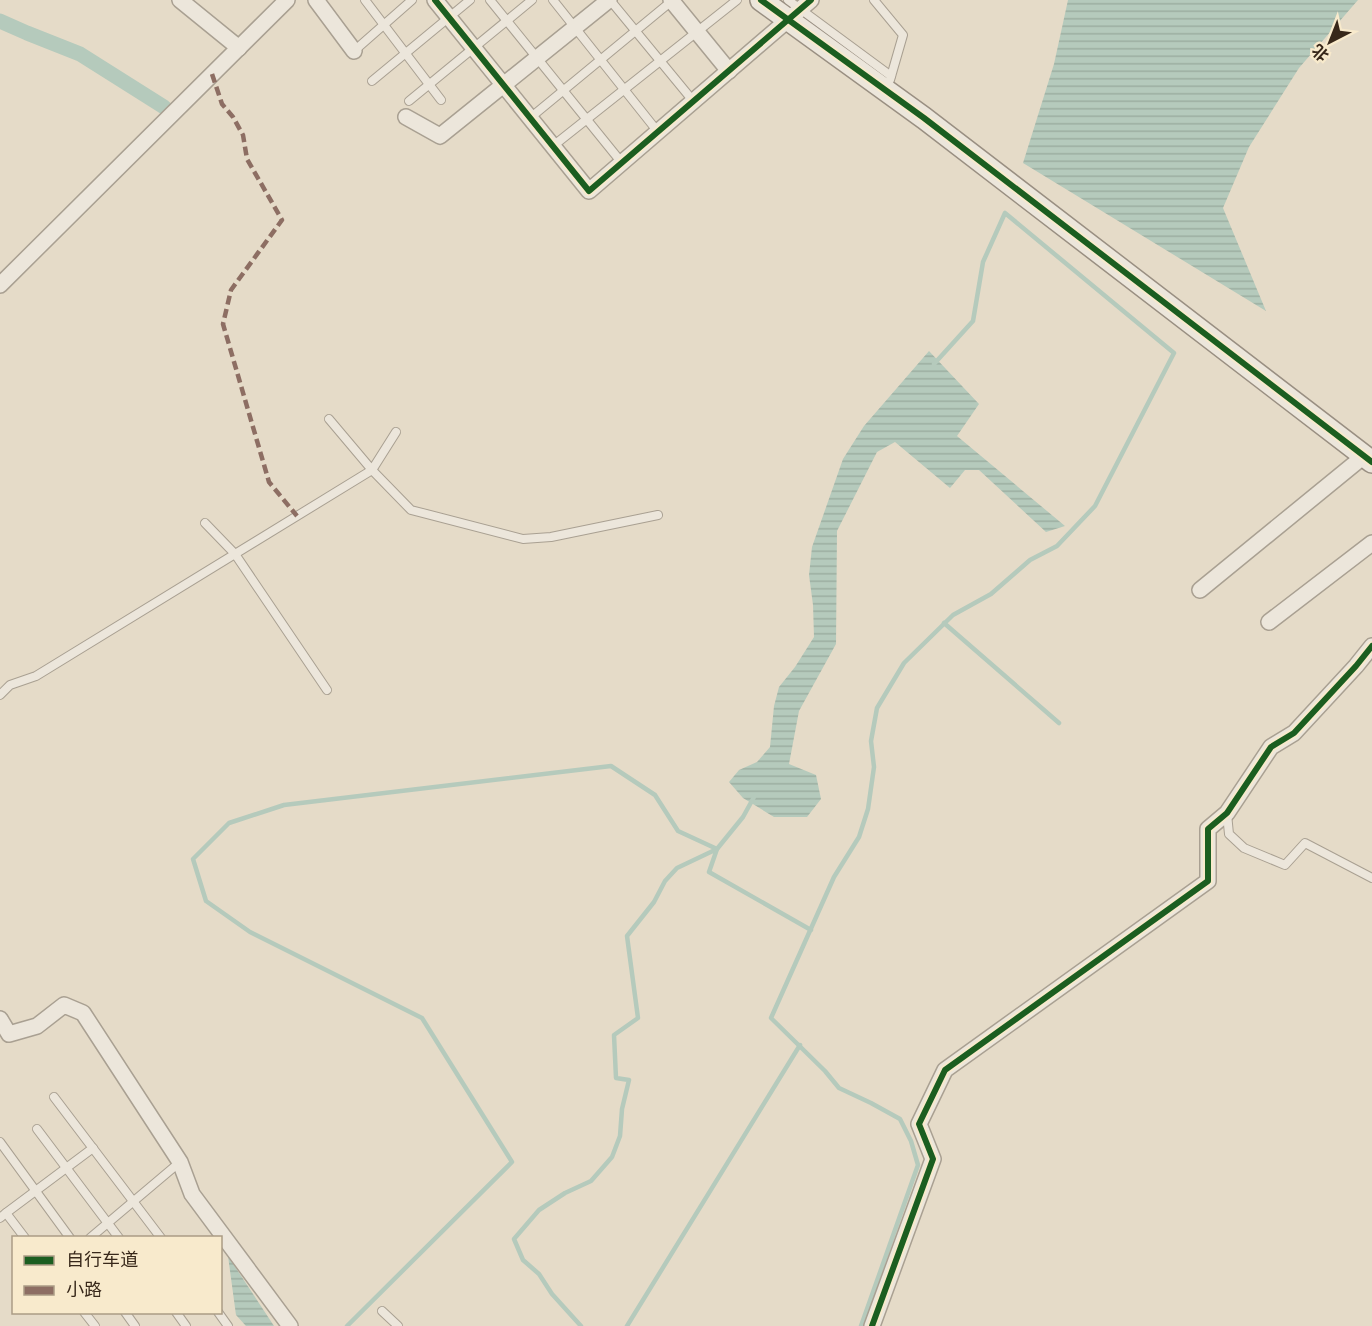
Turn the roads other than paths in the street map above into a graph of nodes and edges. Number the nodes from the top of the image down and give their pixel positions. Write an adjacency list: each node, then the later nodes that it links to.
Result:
1 (180, 0): 23 (street)
2 (287, 0): 23 (street)
3 (316, 0): 25 (street)
4 (365, 0): 19 (lane)
5 (412, 0): 19 (lane)
6 (435, 0): 17 (street)
7 (470, 0): 17 (lane)
8 (490, 0): 18 (lane)
9 (532, 0): 18 (lane)
10 (553, 0): 20 (lane)
11 (609, 0): 20 (street); 21 (lane)
12 (672, 0): 21 (lane); 22 (street)
13 (737, 0): 22 (lane)
14 (761, 0): 16 (street)
15 (874, 0): 32 (lane)
16 (797, 8): 30 (street); 32 (street)
17 (449, 17): 24 (street); 26 (lane)
18 (507, 21): 24 (lane); 27 (lane)
19 (384, 25): 25 (lane); 26 (lane)
20 (574, 27): 27 (street); 28 (lane)
21 (636, 31): 28 (lane); 29 (lane)
22 (697, 32): 29 (lane); 30 (street)
23 (239, 48): 46 (street)
24 (474, 48): 33 (lane); 34 (street)
25 (354, 51)
26 (405, 53): 31 (lane); 33 (lane)
27 (537, 58): 34 (street); 36 (lane)
28 (601, 60): 35 (lane); 36 (lane)
29 (661, 61): 35 (lane); 39 (lane)
30 (729, 71): 39 (street)
31 (372, 81)
32 (889, 84): 49 (street)
33 (429, 85): 37 (lane); 38 (lane)
34 (503, 85): 40 (street); 41 (street)
35 (625, 90): 42 (lane); 43 (lane)
36 (563, 91): 41 (lane); 42 (lane)
37 (441, 100)
38 (409, 101)
39 (694, 102): 43 (street)
40 (406, 117)
41 (531, 118): 44 (street)
42 (587, 120): 44 (lane); 45 (lane)
43 (658, 132): 45 (street)
44 (554, 147): 45 (street)
45 (622, 163)
46 (0, 285)
47 (329, 419): 50 (lane)
48 (396, 432): 50 (lane)
49 (1368, 459): 55 (street)
50 (372, 470): 51 (lane); 54 (lane)
51 (658, 514)
52 (205, 523): 54 (lane)
53 (1372, 543): 56 (street)
54 (235, 554): 58 (lane); 59 (lane)
55 (1200, 590)
56 (1269, 622)
57 (1372, 646): 60 (street)
58 (327, 690)
59 (0, 695)
60 (1227, 813): 61 (lane); 81 (street)
61 (1372, 878)
62 (0, 1019): 67 (street)
63 (54, 1097): 66 (lane)
64 (37, 1129): 68 (lane)
65 (0, 1142): 69 (lane)
66 (93, 1148): 68 (lane); 70 (lane)
67 (180, 1162): 70 (lane); 79 (street)
68 (66, 1168): 69 (lane); 72 (lane)
69 (36, 1191): 71 (lane); 74 (lane)
70 (133, 1201): 72 (lane); 77 (lane)
71 (3, 1215): 73 (lane)
72 (108, 1222): 75 (lane); 76 (lane)
73 (23, 1236)
74 (69, 1236)
75 (92, 1236)
76 (118, 1236)
77 (159, 1236)
78 (382, 1311): 80 (lane)
79 (290, 1326)
80 (398, 1326)
81 (872, 1326)

